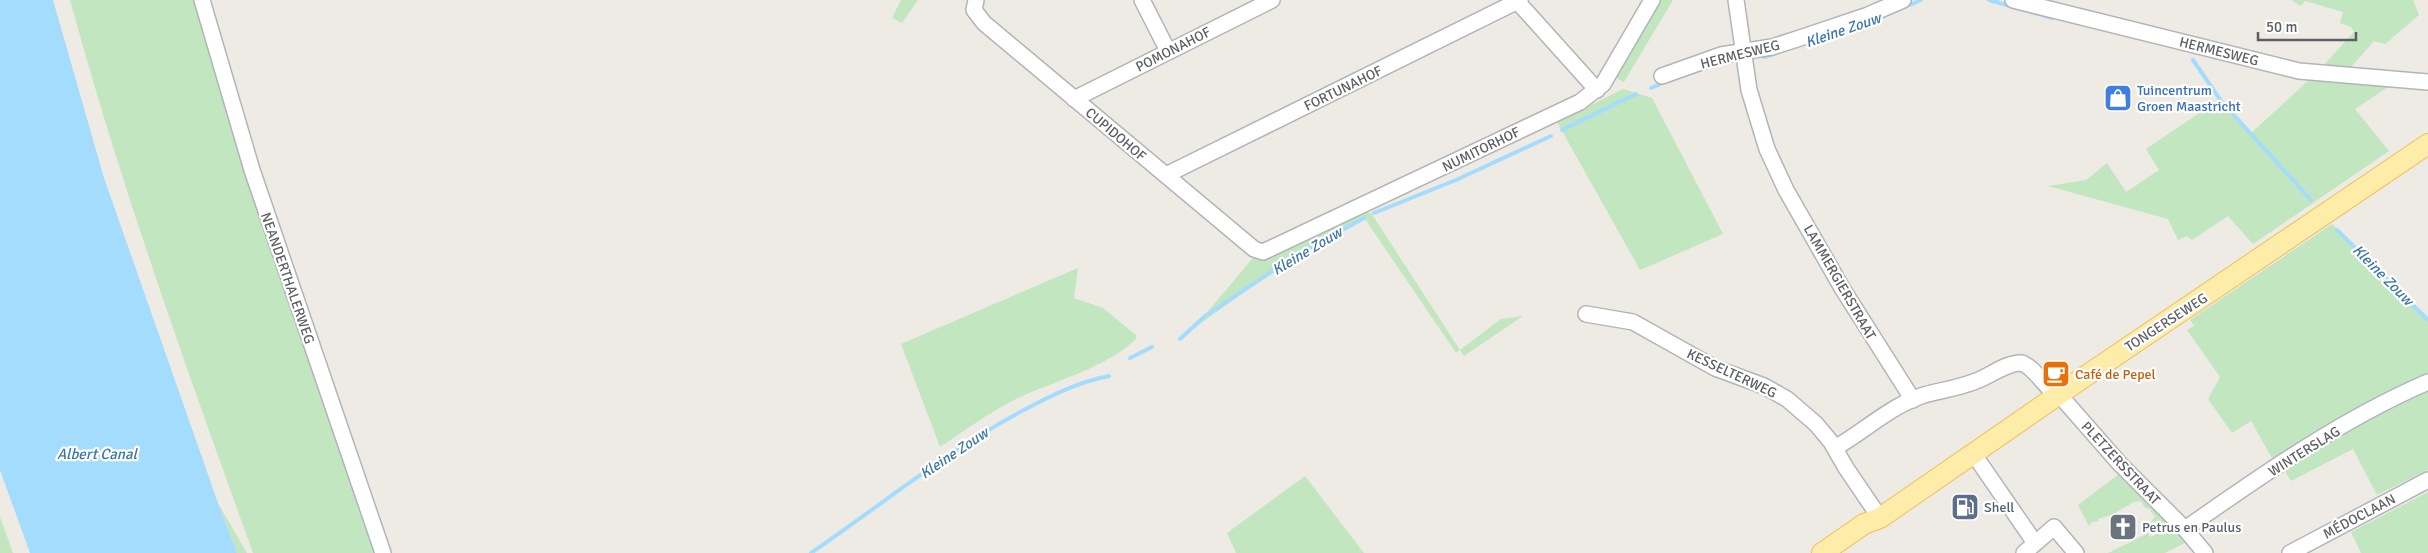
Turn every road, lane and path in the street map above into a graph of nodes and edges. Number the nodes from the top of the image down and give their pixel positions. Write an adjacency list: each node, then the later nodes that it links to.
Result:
1 (202, 0): 29 (street, NEANDERTHALERWEG)
2 (1142, 0): 10 (street)
3 (1272, 0): 10 (street, POMONAHOF)
4 (1652, 0): 14 (street, NUMITORHOF)
5 (1736, 0): 11 (street, LAMMERGIERSTRAAT)
6 (1903, 0): 11 (street, HERMESWEG)
7 (2013, 0): 13 (street, HERMESWEG)
8 (1518, 1): 14 (street); 17 (street, FORTUNAHOF)
9 (975, 3): 15 (street, CUPIDOHOF)
10 (1168, 51): 15 (street, POMONAHOF)
11 (1743, 52): 12 (street, HERMESWEG); 22 (street, LAMMERGIERSTRAAT)
12 (1662, 76)
13 (2428, 82)
14 (1597, 90): 18 (street, NUMITORHOF)
15 (1074, 99): 17 (street, CUPIDOHOF)
16 (2428, 144): 21 (main road, TONGERSEWEG)
17 (1166, 175): 18 (street, CUPIDOHOF)
18 (1267, 251)
19 (1586, 314): 23 (street, KESSELTERWEG)
20 (2428, 382): 27 (street, WINTERSLAG)
21 (2057, 396): 22 (street); 24 (main road, TONGERSEWEG); 27 (street, PLETZERSSTRAAT)
22 (1913, 400): 23 (street)
23 (1835, 448): 26 (street, KESSELTERWEG)
24 (1973, 453): 26 (main road, TONGERSEWEG); 28 (street)
25 (2428, 480): 34 (street, MÉDOCLAAN)
26 (1880, 518): 30 (main road, TONGERSEWEG); 31 (main road, TONGERSEWEG)
27 (2185, 529): 33 (street, PLETZERSSTRAAT)
28 (2035, 543): 32 (street)
29 (383, 553)
30 (1822, 553)
31 (1841, 553)
32 (2076, 553)
33 (2205, 553)
34 (2290, 553)

